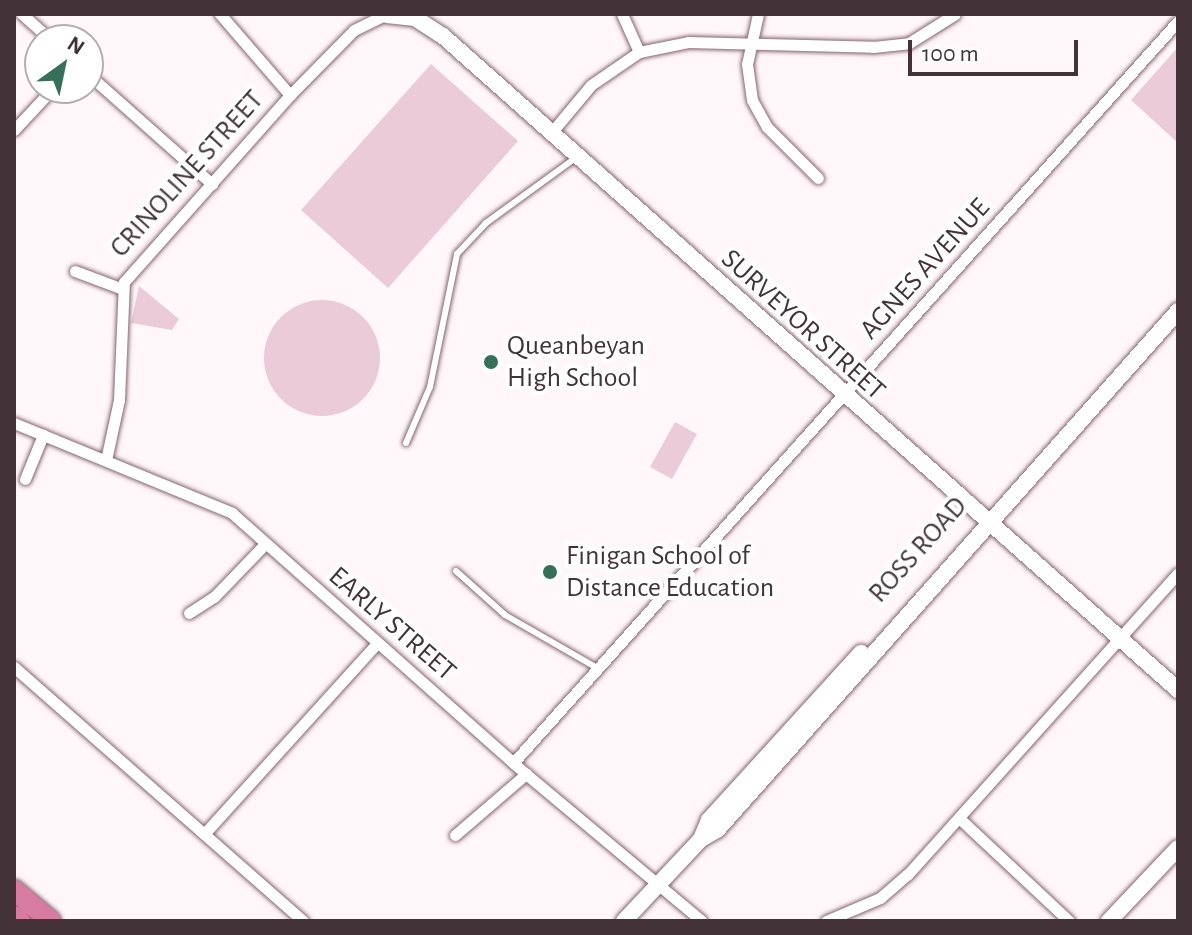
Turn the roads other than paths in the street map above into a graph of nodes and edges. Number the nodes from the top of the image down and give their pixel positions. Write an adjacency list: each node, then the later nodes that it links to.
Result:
1 (220, 14): 10 (street)
2 (622, 14): 8 (street)
3 (758, 14): 7 (street)
4 (955, 14): 7 (street)
5 (387, 15): 10 (street, CRINOLINE STREET); 13 (street, SURVEYOR STREET)
6 (1178, 21): 21 (street, AGNES AVENUE)
7 (753, 41): 8 (street); 15 (street)
8 (639, 52): 13 (street)
9 (104, 88): 16 (street)
10 (290, 95): 16 (street, CRINOLINE STREET)
11 (38, 104): 12 (street)
12 (14, 130)
13 (551, 133): 14 (street, SURVEYOR STREET)
14 (577, 157): 21 (street, SURVEYOR STREET); 24 (lane)
15 (818, 178)
16 (212, 184): 18 (street, CRINOLINE STREET)
17 (75, 271): 18 (street)
18 (120, 288): 25 (street, CRINOLINE STREET)
19 (1178, 296): 27 (street, ROSS ROAD)
20 (1178, 311): 27 (street, ROSS ROAD)
21 (843, 397): 27 (street, SURVEYOR STREET); 35 (street, AGNES AVENUE)
22 (14, 423): 23 (street, EARLY STREET)
23 (43, 435): 25 (street, EARLY STREET); 26 (street)
24 (406, 443)
25 (106, 460): 28 (street, EARLY STREET)
26 (25, 479)
27 (985, 522): 32 (street, SURVEYOR STREET); 43 (street, ROSS ROAD)
28 (265, 544): 31 (street); 33 (street, EARLY STREET)
29 (456, 571): 35 (lane)
30 (1178, 573): 32 (street)
31 (189, 613)
32 (1119, 639): 36 (street, SURVEYOR STREET); 39 (street)
33 (376, 644): 37 (street, EARLY STREET); 40 (street)
34 (14, 667): 40 (street)
35 (597, 668): 37 (street, AGNES AVENUE)
36 (1178, 690)
37 (513, 763): 38 (street, EARLY STREET)
38 (526, 774): 41 (street); 43 (street, EARLY STREET)
39 (959, 818): 52 (street); 53 (street)
40 (204, 834): 49 (street)
41 (455, 835)
42 (1178, 848): 46 (street)
43 (659, 883): 50 (street, ROSS ROAD); 51 (street, EARLY STREET)
44 (14, 890): 48 (highway)
45 (14, 916): 47 (highway)
46 (1116, 919)
47 (20, 921)
48 (51, 921)
49 (303, 921)
50 (624, 921)
51 (702, 921)
52 (826, 921)
53 (1069, 921)

